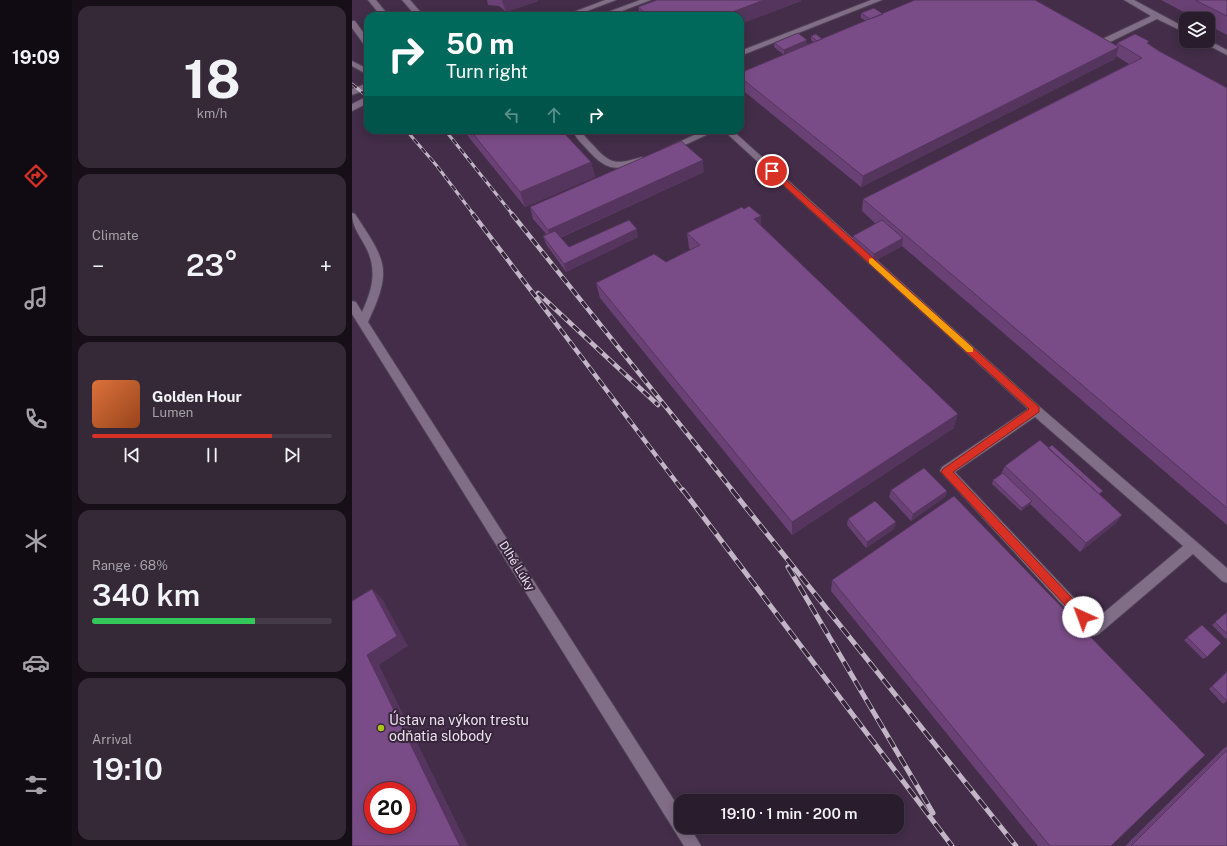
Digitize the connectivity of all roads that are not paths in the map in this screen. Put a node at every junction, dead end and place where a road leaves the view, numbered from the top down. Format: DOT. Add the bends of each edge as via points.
graph roads {
  1 [pos="372,0"];
  2 [pos="406,0"];
  3 [pos="612,0"];
  4 [pos="647,0"];
  5 [pos="878,0"];
  6 [pos="1128,0"];
  7 [pos="382,12"];
  8 [pos="416,12"];
  9 [pos="578,12"];
  10 [pos="612,12"];
  11 [pos="1158,16"];
  12 [pos="352,23"];
  13 [pos="1179,27"];
  14 [pos="364,39"];
  15 [pos="1101,42"];
  16 [pos="1215,47"];
  17 [pos="744,52"];
  18 [pos="1227,53"];
  19 [pos="352,63"];
  20 [pos="364,70"];
  21 [pos="364,88"];
  22 [pos="352,92"];
  23 [pos="364,101"];
  24 [pos="352,108"];
  25 [pos="580,134"];
  26 [pos="704,134"];
  27 [pos="731,134"];
  28 [pos="352,216"];
  29 [pos="352,305"];
  30 [pos="363,322"];
  31 [pos="1036,410"];
  32 [pos="1193,546"];
  33 [pos="1227,577"];
  34 [pos="674,816"];
  35 [pos="686,834"];
  36 [pos="694,846"];
  1 -- 7 [label="lane"];
  2 -- 8 [label="lane"];
  3 -- 9 [label="lane"];
  4 -- 10 [label="lane"];
  5 -- 17 [label="lane"];
  6 -- 11 [label="lane"];
  11 -- 13 [label="lane"];
  11 -- 15 [label="lane"];
  12 -- 14 [label="lane"];
  16 -- 18 [label="lane"];
  19 -- 20 [label="lane"];
  21 -- 22 [label="lane"];
  23 -- 24 [label="lane"];
  25 -- 26 [label="lane" via="600,161 612,166 627,165 654,156"];
  27 -- 31 [label="lane"];
  28 -- 30 [label="lane" via="376,252 381,273 376,296"];
  29 -- 30 [label="lane, Dlhé Lúky"];
  30 -- 34 [label="lane, Dlhé Lúky"];
  31 -- 32 [label="lane"];
  31 -- 32 [label="lane" via="946,472 1094,628"];
  32 -- 33 [label="lane"];
  35 -- 36 [label="lane, Dlhé Lúky"];
}
